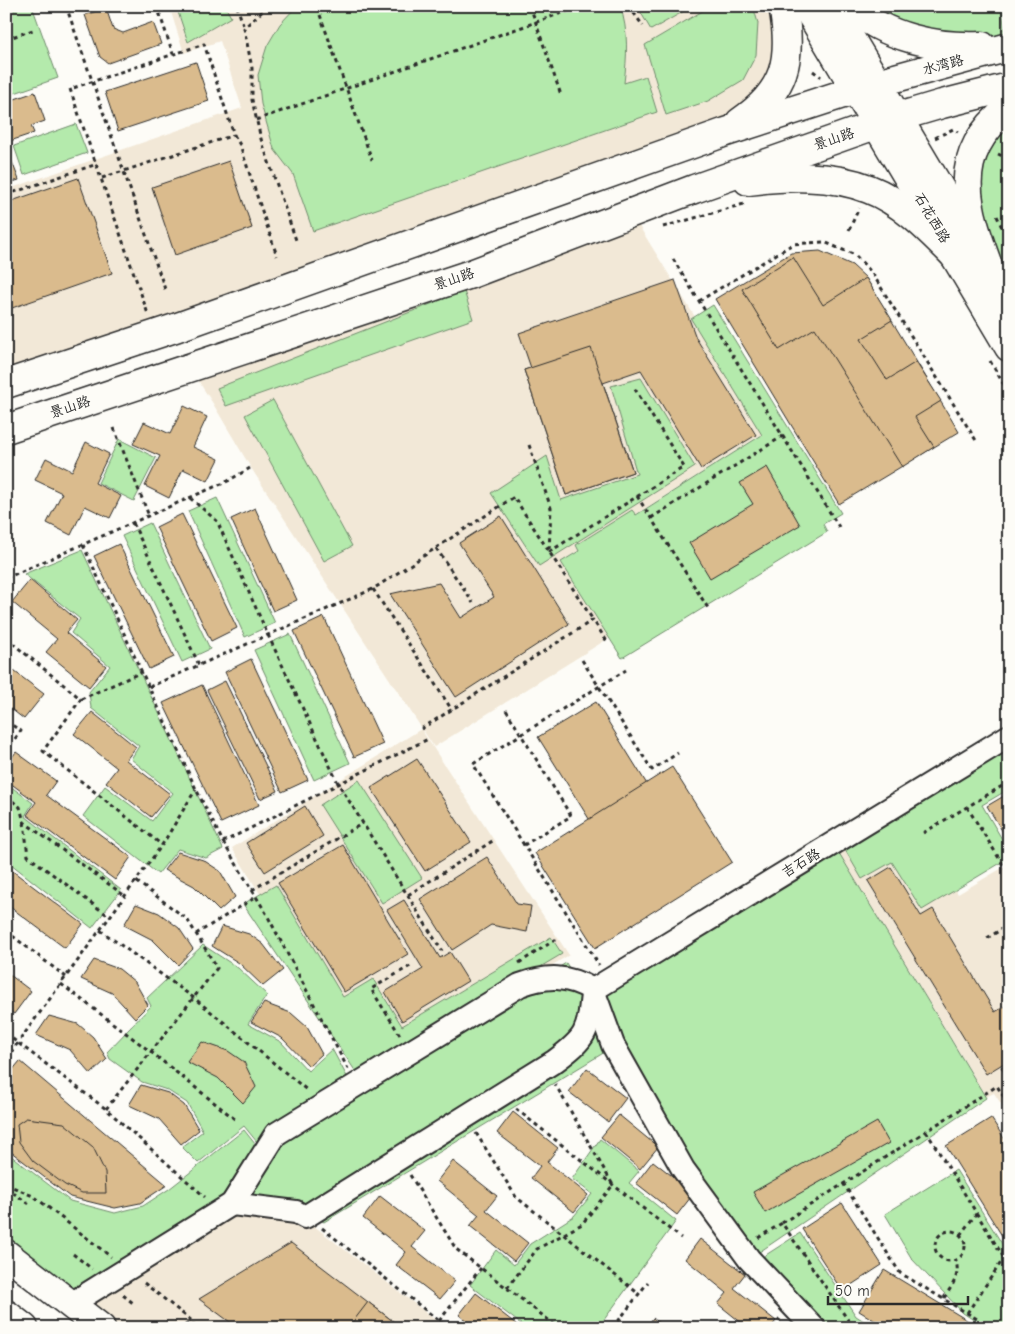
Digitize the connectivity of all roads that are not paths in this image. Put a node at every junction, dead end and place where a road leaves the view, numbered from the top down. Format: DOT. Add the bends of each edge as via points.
graph roads {
  1 [pos="783,6"];
  2 [pos="806,6"];
  3 [pos="831,6"];
  4 [pos="850,6"];
  5 [pos="1009,45"];
  6 [pos="866,87"];
  7 [pos="1009,87"];
  8 [pos="1009,108"];
  9 [pos="887,121"];
  10 [pos="726,132"];
  11 [pos="694,188"];
  12 [pos="956,256"];
  13 [pos="990,271"];
  14 [pos="1009,304"];
  15 [pos="999,354"];
  16 [pos="6,384"];
  17 [pos="6,428"];
  18 [pos="1009,736"];
  19 [pos="600,985"];
  20 [pos="226,1208"];
  21 [pos="6,1254"];
  22 [pos="71,1304"];
  23 [pos="6,1314"];
  24 [pos="24,1328"];
  25 [pos="101,1328"];
  26 [pos="814,1328"];
  1 -- 10 [label="main road" via="786,52 781,76 772,94 754,113"];
  2 -- 6 [label="main road"];
  3 -- 6 [label="main road"];
  4 -- 5 [label="main road" via="890,32 917,41 951,46"];
  5 -- 6 [label="main road, 水湾路"];
  6 -- 9 [label="main road, 石花西路"];
  6 -- 10 [label="main road"];
  7 -- 9 [label="main road"];
  8 -- 13 [label="main road" via="997,117 976,144 968,179 968,201"];
  9 -- 11 [label="main road, 景山路"];
  9 -- 12 [label="main road, 石花西路"];
  9 -- 13 [label="main road, 石花西路"];
  10 -- 16 [label="main road" via="155,335"];
  11 -- 12 [label="main road" via="775,177 838,181 868,189 901,208"];
  11 -- 17 [label="main road, 景山路" via="471,274"];
  12 -- 15 [label="main road, 石花西路"];
  13 -- 14 [label="main road, 石花西路"];
  18 -- 19 [label="street, 吉石路"];
  19 -- 20 [label="street" via="559,978 533,980 520,985 276,1134"];
  19 -- 20 [label="street" via="585,1034 575,1046 305,1217 296,1212"];
  19 -- 26 [label="street" via="613,1045 683,1169 749,1259"];
  20 -- 22 [label="street"];
  21 -- 22 [label="main road"];
  22 -- 25 [label="main road"];
  23 -- 24 [label="main road"];
}
